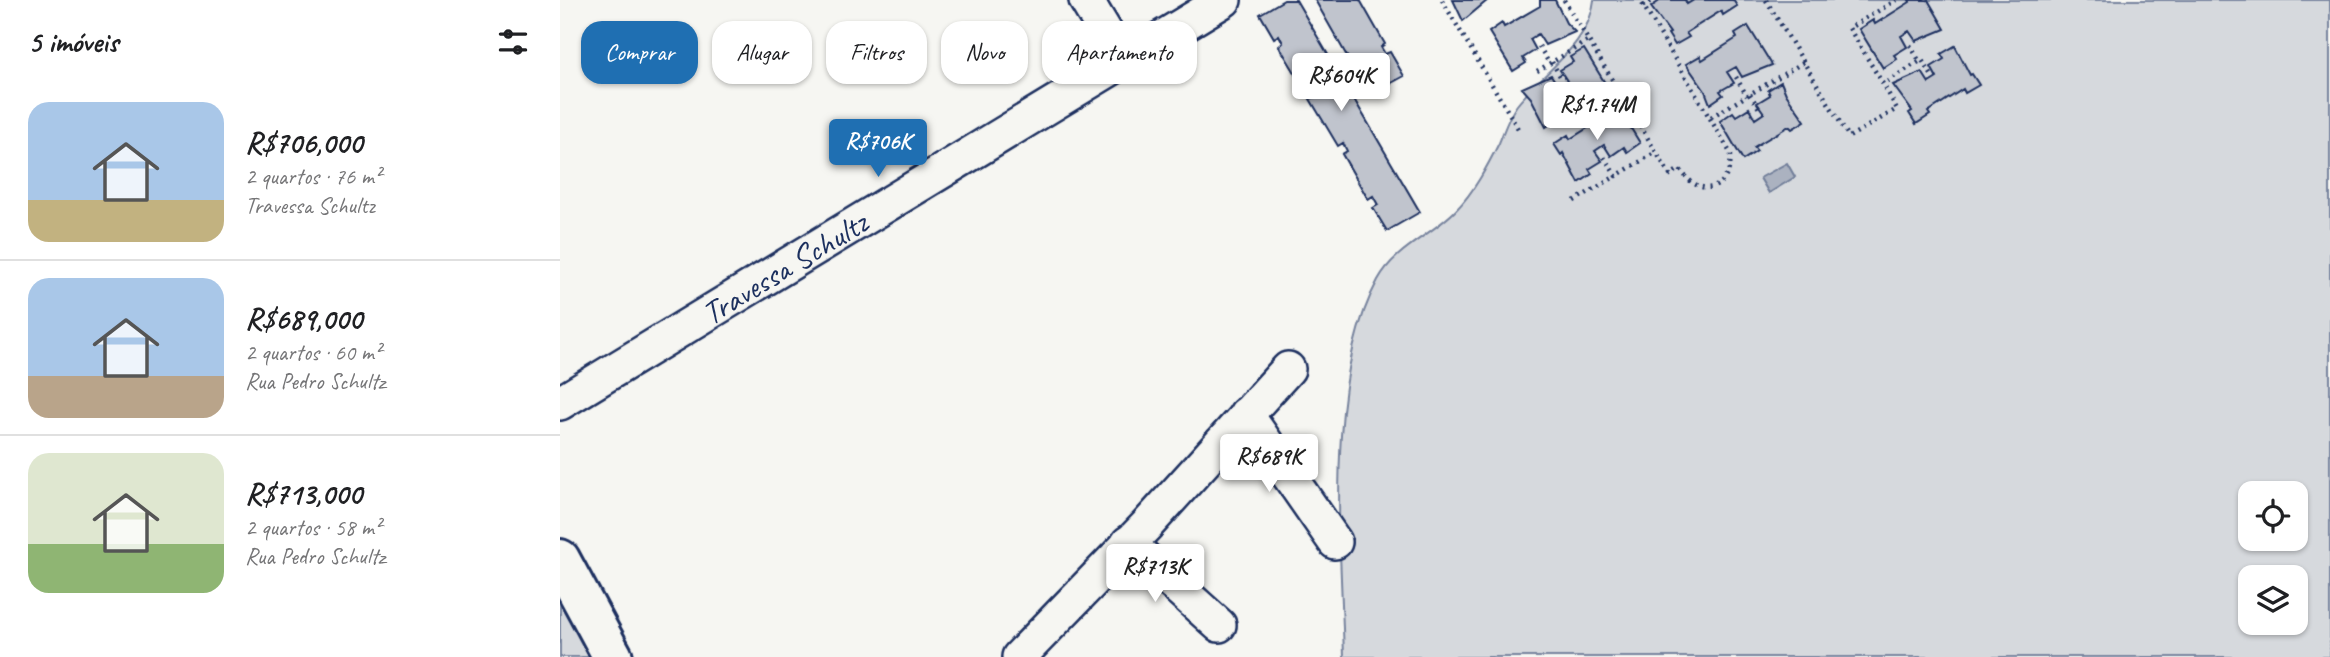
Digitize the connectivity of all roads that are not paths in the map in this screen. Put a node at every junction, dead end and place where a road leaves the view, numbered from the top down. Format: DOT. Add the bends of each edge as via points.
graph roads {
  1 [pos="1086,0"];
  2 [pos="1224,0"];
  3 [pos="1099,21"];
  4 [pos="1191,21"];
  5 [pos="1089,84"];
  6 [pos="1288,369"];
  7 [pos="560,403"];
  8 [pos="1246,415"];
  9 [pos="1335,542"];
  10 [pos="1128,543"];
  11 [pos="560,559"];
  12 [pos="1219,625"];
  13 [pos="613,657"];
  14 [pos="1019,657"];
  1 -- 3 [label="street"];
  2 -- 4 [label="street, Travessa Schultz"];
  5 -- 7 [label="street, Travessa Schultz"];
  6 -- 8 [label="street"];
  8 -- 9 [label="street"];
  8 -- 10 [label="street"];
  10 -- 12 [label="street"];
  10 -- 14 [label="street"];
  11 -- 13 [label="main road"];
}
